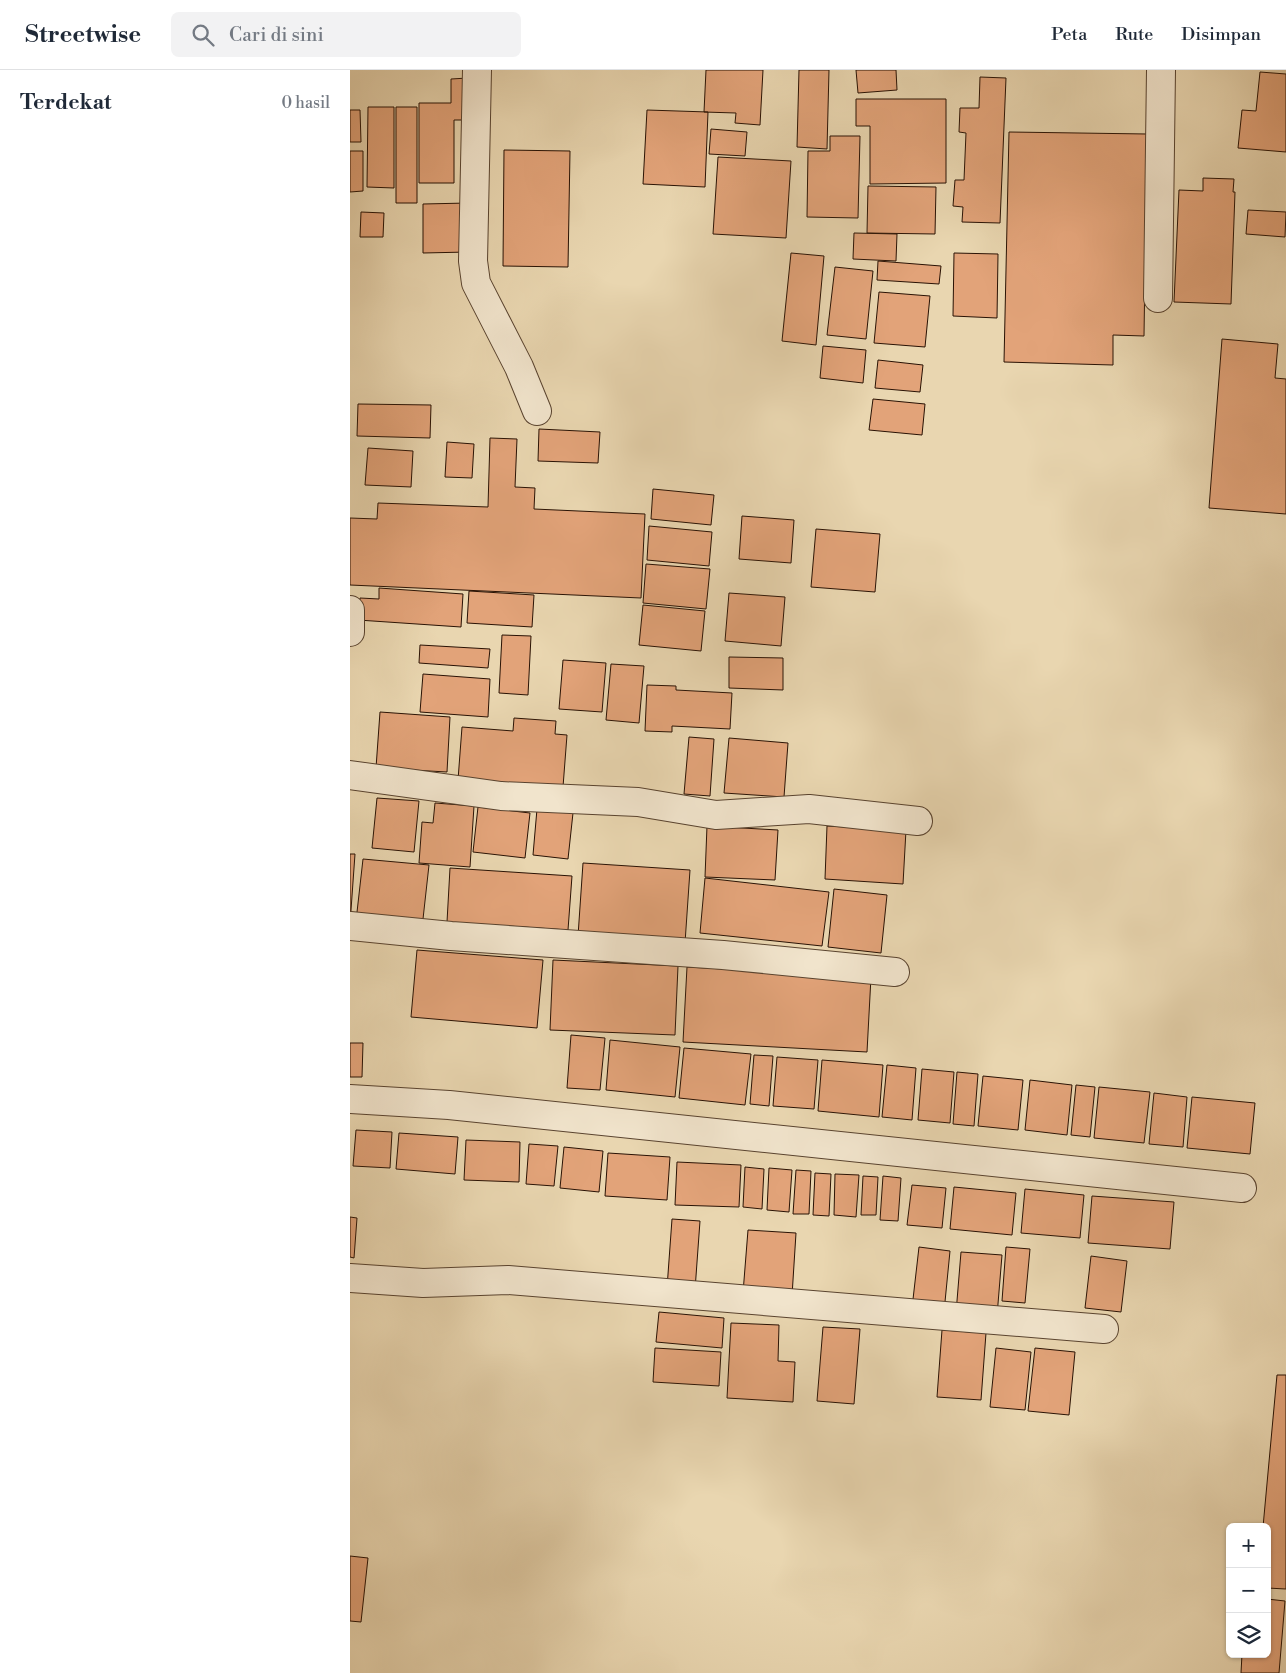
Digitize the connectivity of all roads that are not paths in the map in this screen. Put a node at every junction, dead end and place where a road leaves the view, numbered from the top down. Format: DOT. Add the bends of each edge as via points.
graph roads {
  1 [pos="477,70"];
  2 [pos="1161,70"];
  3 [pos="1158,298"];
  4 [pos="537,411"];
  5 [pos="350,610"];
  6 [pos="350,632"];
  7 [pos="350,775"];
  8 [pos="918,821"];
  9 [pos="350,926"];
  10 [pos="896,972"];
  11 [pos="350,1099"];
  12 [pos="1242,1188"];
  13 [pos="350,1278"];
  14 [pos="1104,1329"];
  1 -- 4 [label="street" via="473,261 476,283 519,367"];
  2 -- 3 [label="street"];
  5 -- 6 [label="street"];
  7 -- 8 [label="street" via="501,796 638,802 716,815 810,809"];
  9 -- 10 [label="street"];
  11 -- 12 [label="street" via="449,1105"];
  13 -- 14 [label="street" via="423,1283 508,1280"];
}
